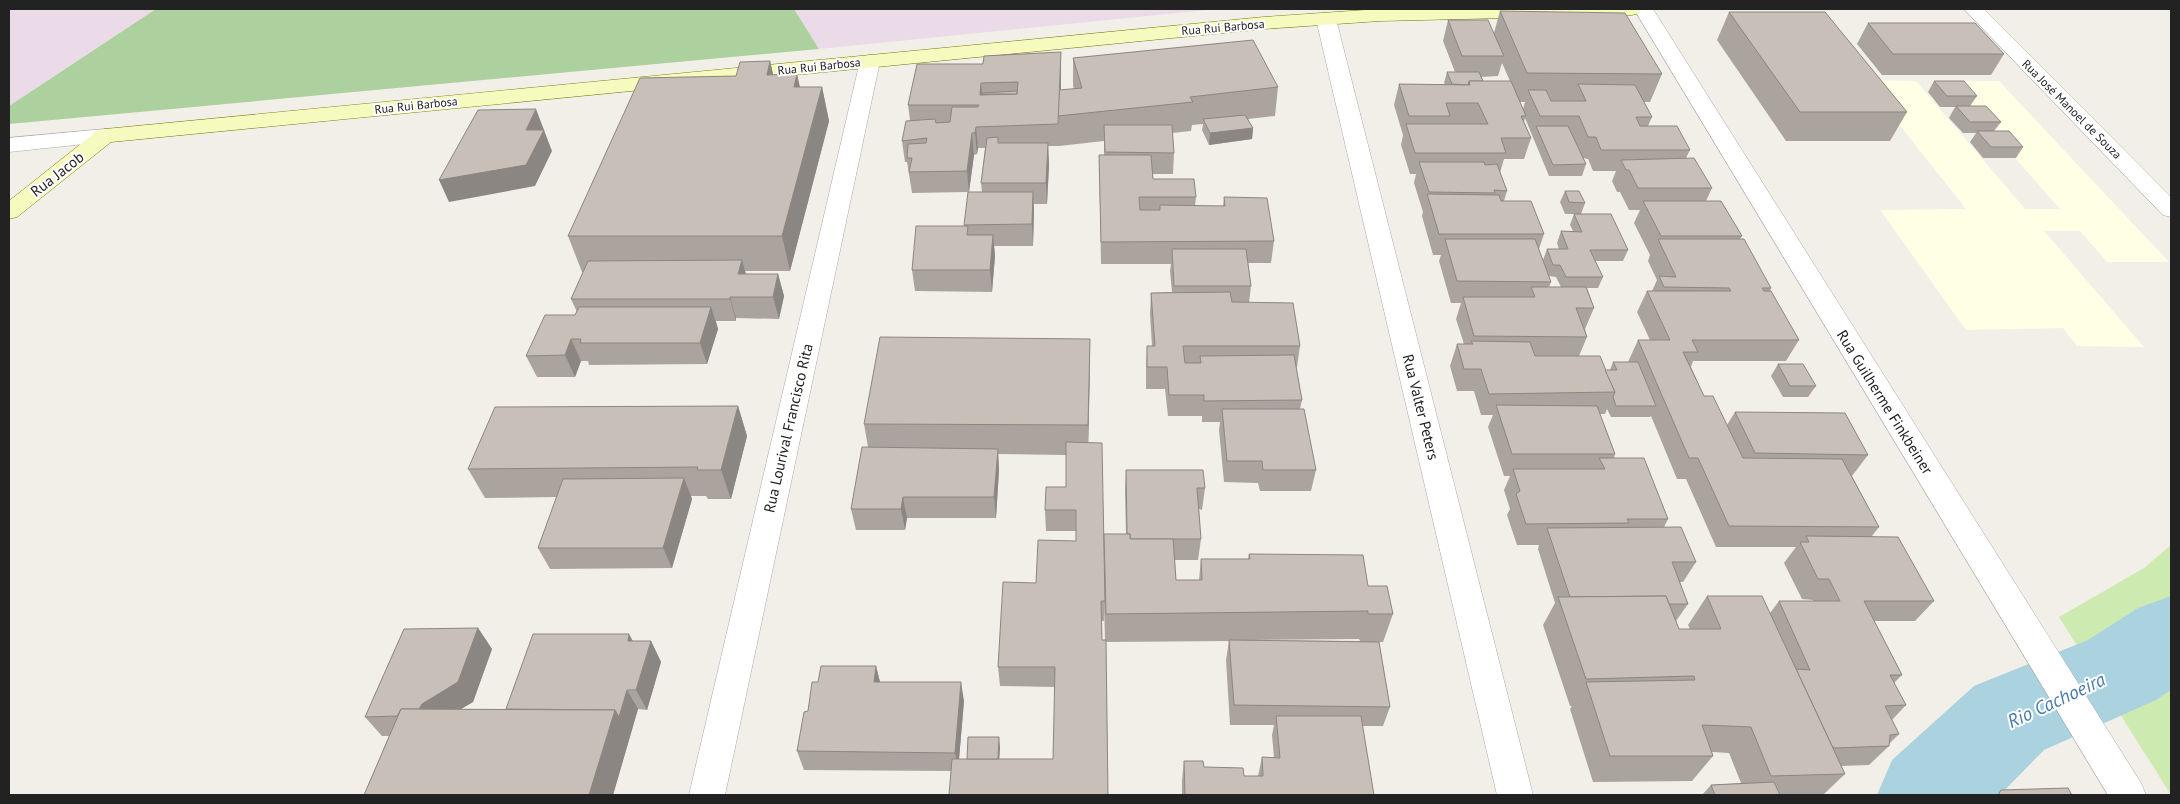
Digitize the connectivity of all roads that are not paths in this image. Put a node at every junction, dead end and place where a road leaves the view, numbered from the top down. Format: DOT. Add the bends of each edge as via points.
graph roads {
  1 [pos="1632,9"];
  2 [pos="1643,9"];
  3 [pos="1973,9"];
  4 [pos="1326,18"];
  5 [pos="870,61"];
  6 [pos="105,136"];
  7 [pos="9,145"];
  8 [pos="2171,210"];
  9 [pos="9,212"];
  10 [pos="707,795"];
  11 [pos="1515,795"];
  12 [pos="2128,795"];
  1 -- 4 [label="street, Rua Rui Barbosa"];
  2 -- 12 [label="street, Rua Guilherme Finkbeiner"];
  3 -- 8 [label="street, Rua José Manoel de Souza"];
  4 -- 5 [label="street, Rua Rui Barbosa"];
  4 -- 11 [label="street, Rua Valter Peters"];
  5 -- 6 [label="street, Rua Rui Barbosa"];
  5 -- 10 [label="street, Rua Lourival Francisco Rita"];
  6 -- 7 [label="street, Rua Rui Barbosa"];
  6 -- 9 [label="street, Rua Jacob"];
}
